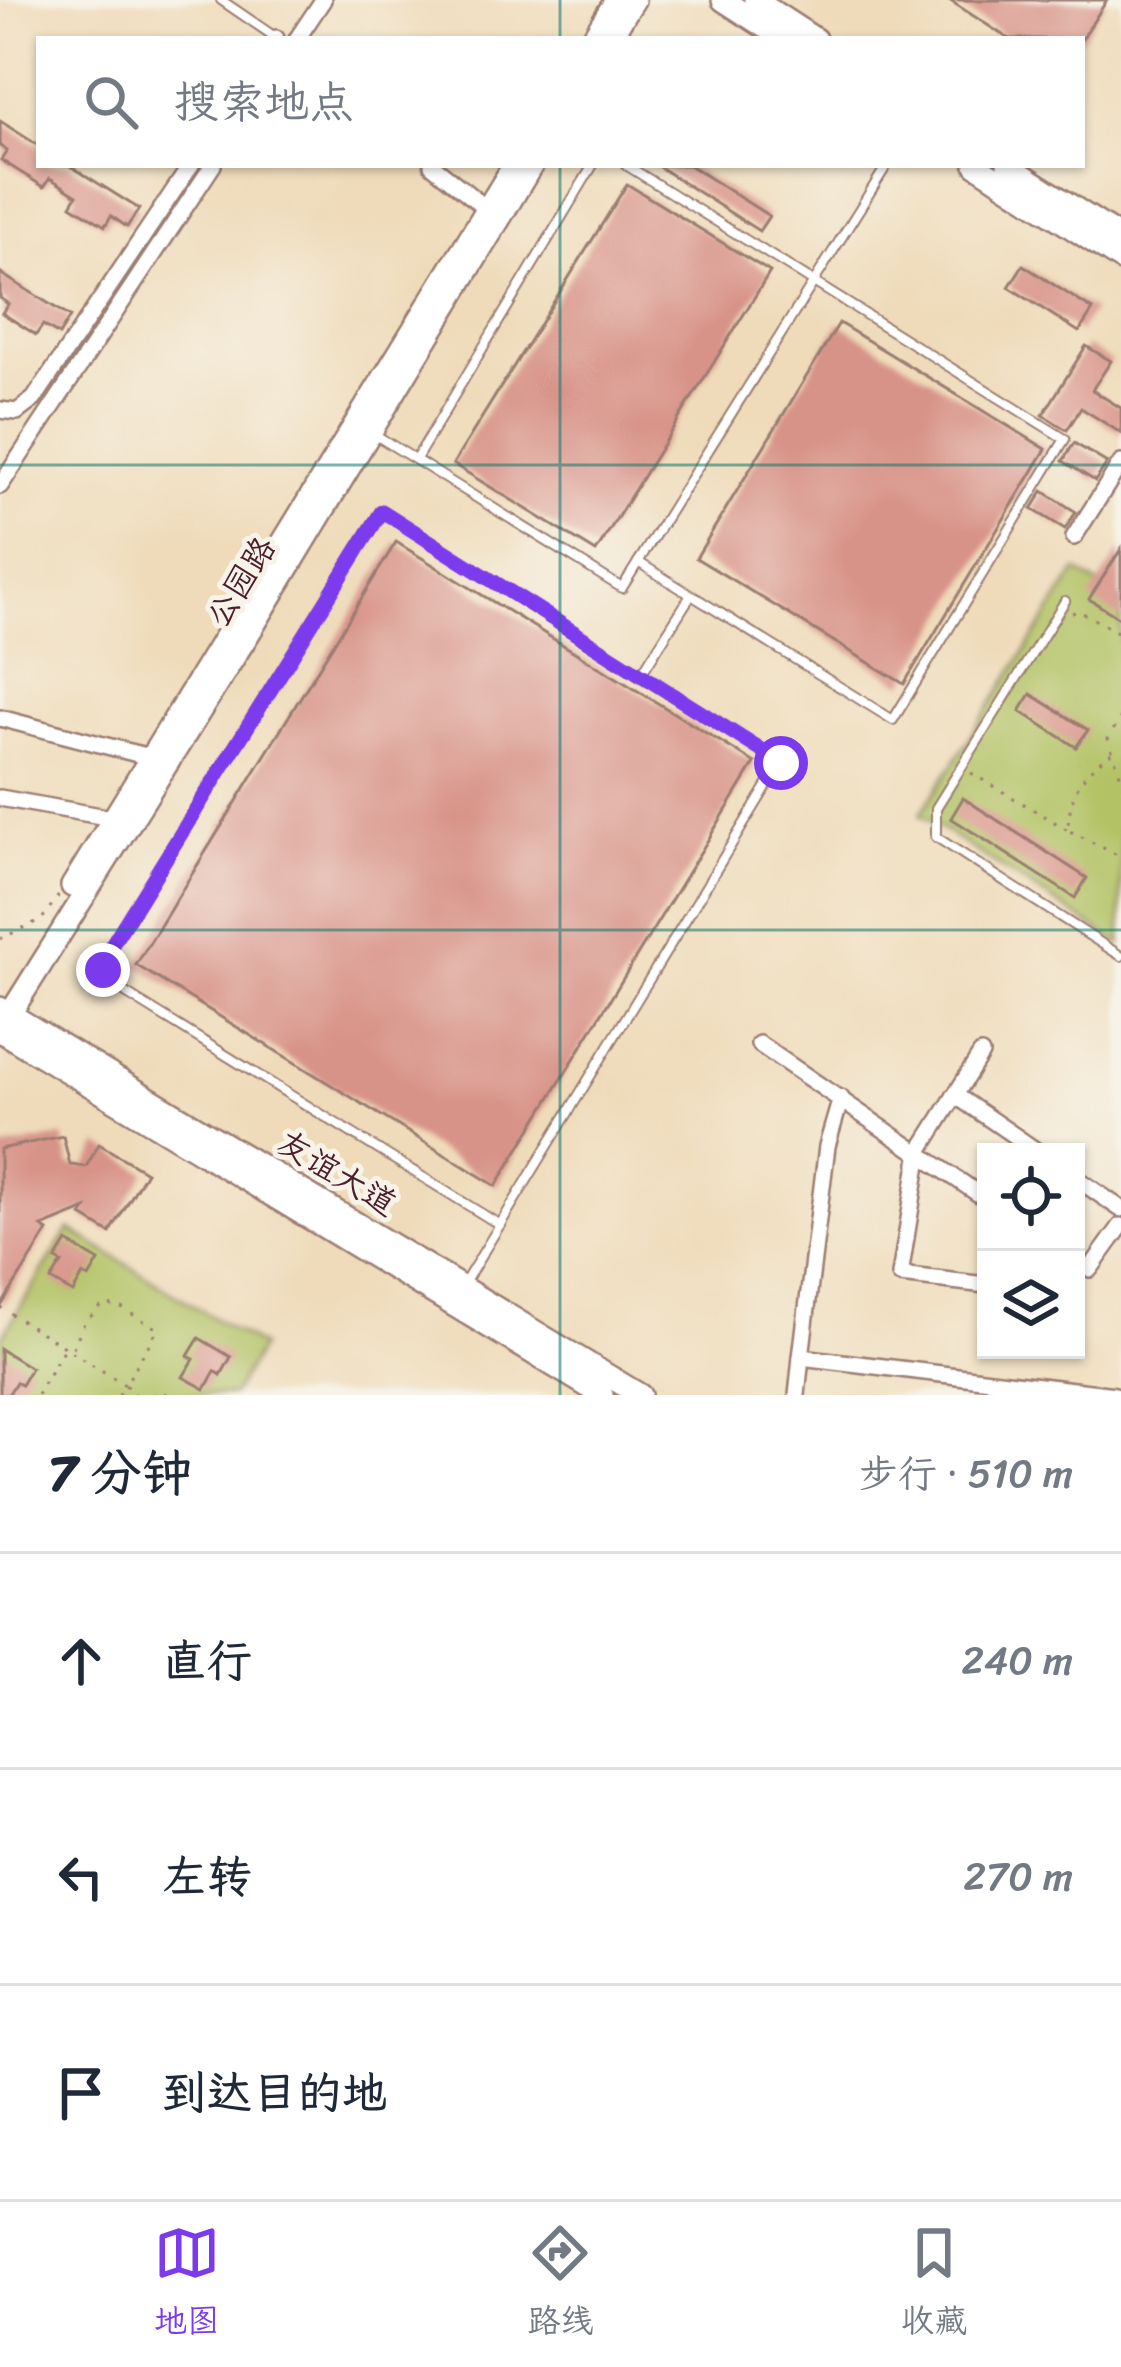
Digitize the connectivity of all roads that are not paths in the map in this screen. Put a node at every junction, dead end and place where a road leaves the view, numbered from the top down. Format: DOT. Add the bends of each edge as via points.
graph roads {
  1 [pos="221,0"];
  2 [pos="616,0"];
  3 [pos="634,0"];
  4 [pos="723,0"];
  5 [pos="755,0"];
  6 [pos="321,1"];
  7 [pos="272,36"];
  8 [pos="299,36"];
  9 [pos="594,36"];
  10 [pos="612,36"];
  11 [pos="778,36"];
  12 [pos="810,36"];
  13 [pos="189,168"];
  14 [pos="211,168"];
  15 [pos="436,168"];
  16 [pos="512,168"];
  17 [pos="530,168"];
  18 [pos="591,168"];
  19 [pos="631,168"];
  20 [pos="885,168"];
  21 [pos="981,168"];
  22 [pos="1013,168"];
  23 [pos="487,209"];
  24 [pos="1121,238"];
  25 [pos="1121,260"];
  26 [pos="814,281"];
  27 [pos="0,410"];
  28 [pos="372,432"];
  29 [pos="416,459"];
  30 [pos="1121,463"];
  31 [pos="0,486"];
  32 [pos="1074,537"];
  33 [pos="638,562"];
  34 [pos="691,595"];
  35 [pos="1065,602"];
  36 [pos="640,676"];
  37 [pos="0,718"];
  38 [pos="149,757"];
  39 [pos="0,798"];
  40 [pos="112,818"];
  41 [pos="1121,956"];
  42 [pos="2,1018"];
  43 [pos="759,1044"];
  44 [pos="981,1054"];
  45 [pos="955,1095"];
  46 [pos="841,1098"];
  47 [pos="1025,1143"];
  48 [pos="920,1151"];
  49 [pos="1085,1184"];
  50 [pos="977,1192"];
  51 [pos="1121,1209"];
  52 [pos="500,1225"];
  53 [pos="1121,1226"];
  54 [pos="1085,1266"];
  55 [pos="977,1284"];
  56 [pos="462,1287"];
  57 [pos="801,1358"];
  58 [pos="602,1395"];
  59 [pos="640,1395"];
  60 [pos="797,1395"];
  61 [pos="1115,1395"];
  1 -- 7 [label="lane"];
  2 -- 9 [label="street"];
  3 -- 10 [label="street"];
  4 -- 11 [label="street"];
  5 -- 12 [label="street"];
  6 -- 8 [label="street"];
  13 -- 27 [label="street" via="34,399 17,412"];
  14 -- 31 [label="street"];
  15 -- 23 [label="street"];
  16 -- 23 [label="street"];
  17 -- 28 [label="street, 公园路"];
  18 -- 29 [label="lane"];
  19 -- 26 [label="lane"];
  20 -- 26 [label="lane"];
  21 -- 25 [label="street"];
  22 -- 24 [label="street"];
  23 -- 38 [label="street"];
  26 -- 33 [label="lane"];
  26 -- 34 [label="lane" via="1065,439 892,720"];
  28 -- 29 [label="lane"];
  28 -- 42 [label="street, 公园路"];
  29 -- 33 [label="lane" via="622,588"];
  30 -- 32 [label="street"];
  33 -- 34 [label="lane"];
  34 -- 36 [label="lane"];
  35 -- 41 [label="lane" via="936,808 936,838"];
  36 -- 52 [label="lane" via="781,763"];
  36 -- 52 [label="lane" via="382,511 103,970 119,989"];
  37 -- 38 [label="street"];
  38 -- 40 [label="street"];
  39 -- 40 [label="street"];
  40 -- 42 [label="street"];
  42 -- 56 [label="street, 友谊大道"];
  42 -- 58 [label="street, 友谊大道"];
  43 -- 46 [label="street"];
  44 -- 45 [label="street"];
  45 -- 47 [label="street"];
  45 -- 48 [label="street"];
  46 -- 48 [label="street"];
  46 -- 57 [label="street" via="827,1146"];
  48 -- 50 [label="street"];
  48 -- 55 [label="street" via="900,1275"];
  49 -- 51 [label="street"];
  52 -- 56 [label="lane"];
  53 -- 54 [label="street"];
  56 -- 59 [label="street, 友谊大道"];
  57 -- 60 [label="street"];
  57 -- 61 [label="street"];
}
